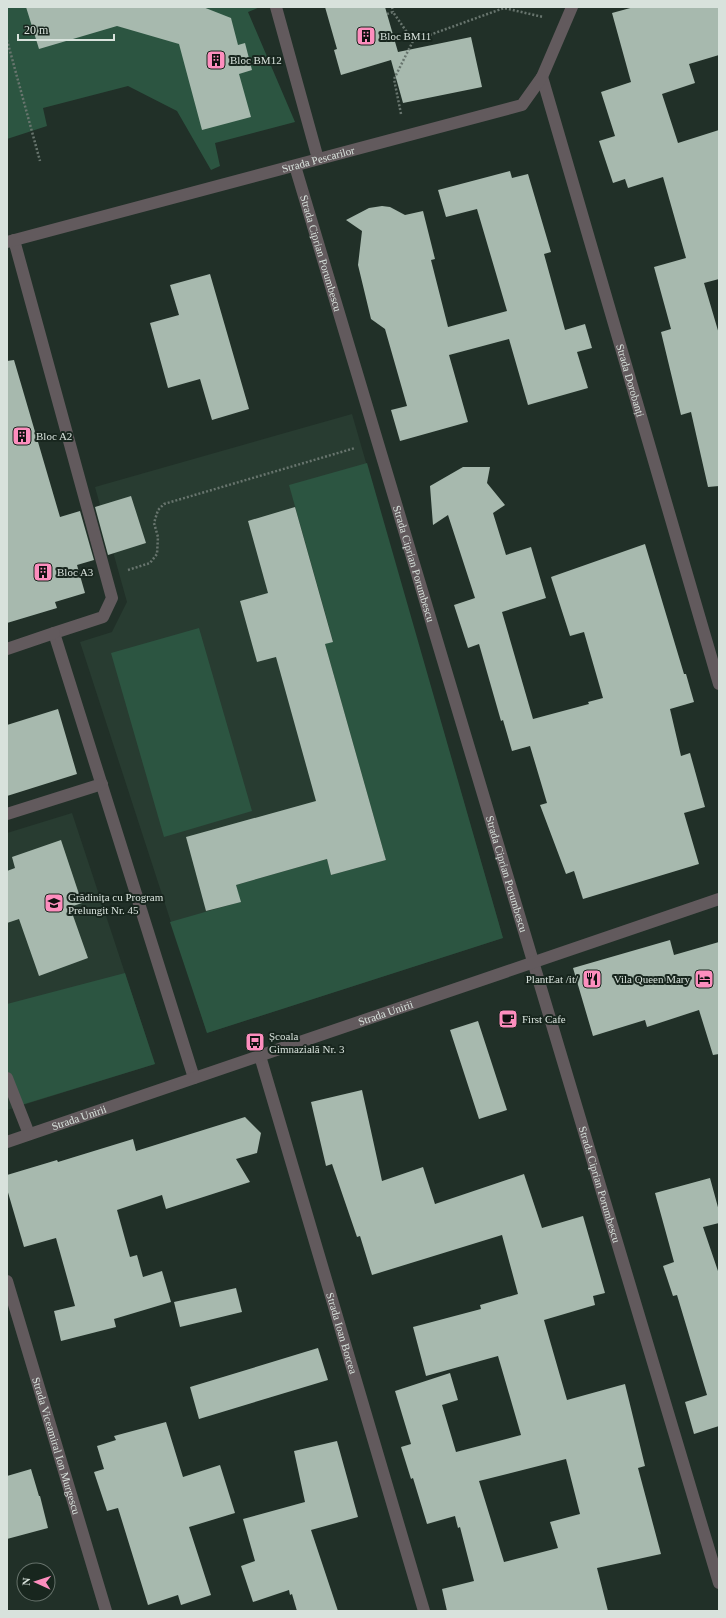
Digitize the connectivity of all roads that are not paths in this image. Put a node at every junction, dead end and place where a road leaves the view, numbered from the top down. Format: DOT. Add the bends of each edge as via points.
graph roads {
  1 [pos="276,7"];
  2 [pos="572,7"];
  3 [pos="542,77"];
  4 [pos="318,159"];
  5 [pos="295,166"];
  6 [pos="10,241"];
  7 [pos="54,633"];
  8 [pos="7,649"];
  9 [pos="719,684"];
  10 [pos="102,784"];
  11 [pos="7,814"];
  12 [pos="719,899"];
  13 [pos="534,963"];
  14 [pos="260,1056"];
  15 [pos="7,1078"];
  16 [pos="194,1078"];
  17 [pos="29,1134"];
  18 [pos="7,1142"];
  19 [pos="7,1281"];
  20 [pos="719,1583"];
  21 [pos="106,1611"];
  22 [pos="424,1611"];
  1 -- 4 [label="street"];
  2 -- 3 [label="street, Strada Pescarilor"];
  3 -- 4 [label="street, Strada Pescarilor" via="522,105"];
  3 -- 9 [label="street, Strada Dorobanți"];
  4 -- 5 [label="street, Strada Pescarilor"];
  5 -- 6 [label="street, Strada Pescarilor"];
  5 -- 13 [label="street, Strada Ciprian Porumbescu"];
  6 -- 7 [label="street" via="112,598 103,617"];
  7 -- 8 [label="street"];
  7 -- 10 [label="street"];
  10 -- 11 [label="street"];
  10 -- 16 [label="street"];
  12 -- 13 [label="street, Strada Unirii"];
  13 -- 14 [label="street, Strada Unirii"];
  13 -- 20 [label="street, Strada Ciprian Porumbescu"];
  14 -- 16 [label="street, Strada Unirii"];
  14 -- 22 [label="street, Strada Ioan Borcea"];
  15 -- 17 [label="street"];
  16 -- 17 [label="street, Strada Unirii"];
  17 -- 18 [label="street, Strada Unirii"];
  19 -- 21 [label="street, Strada Viceamiral Ion Murgescu"];
}
